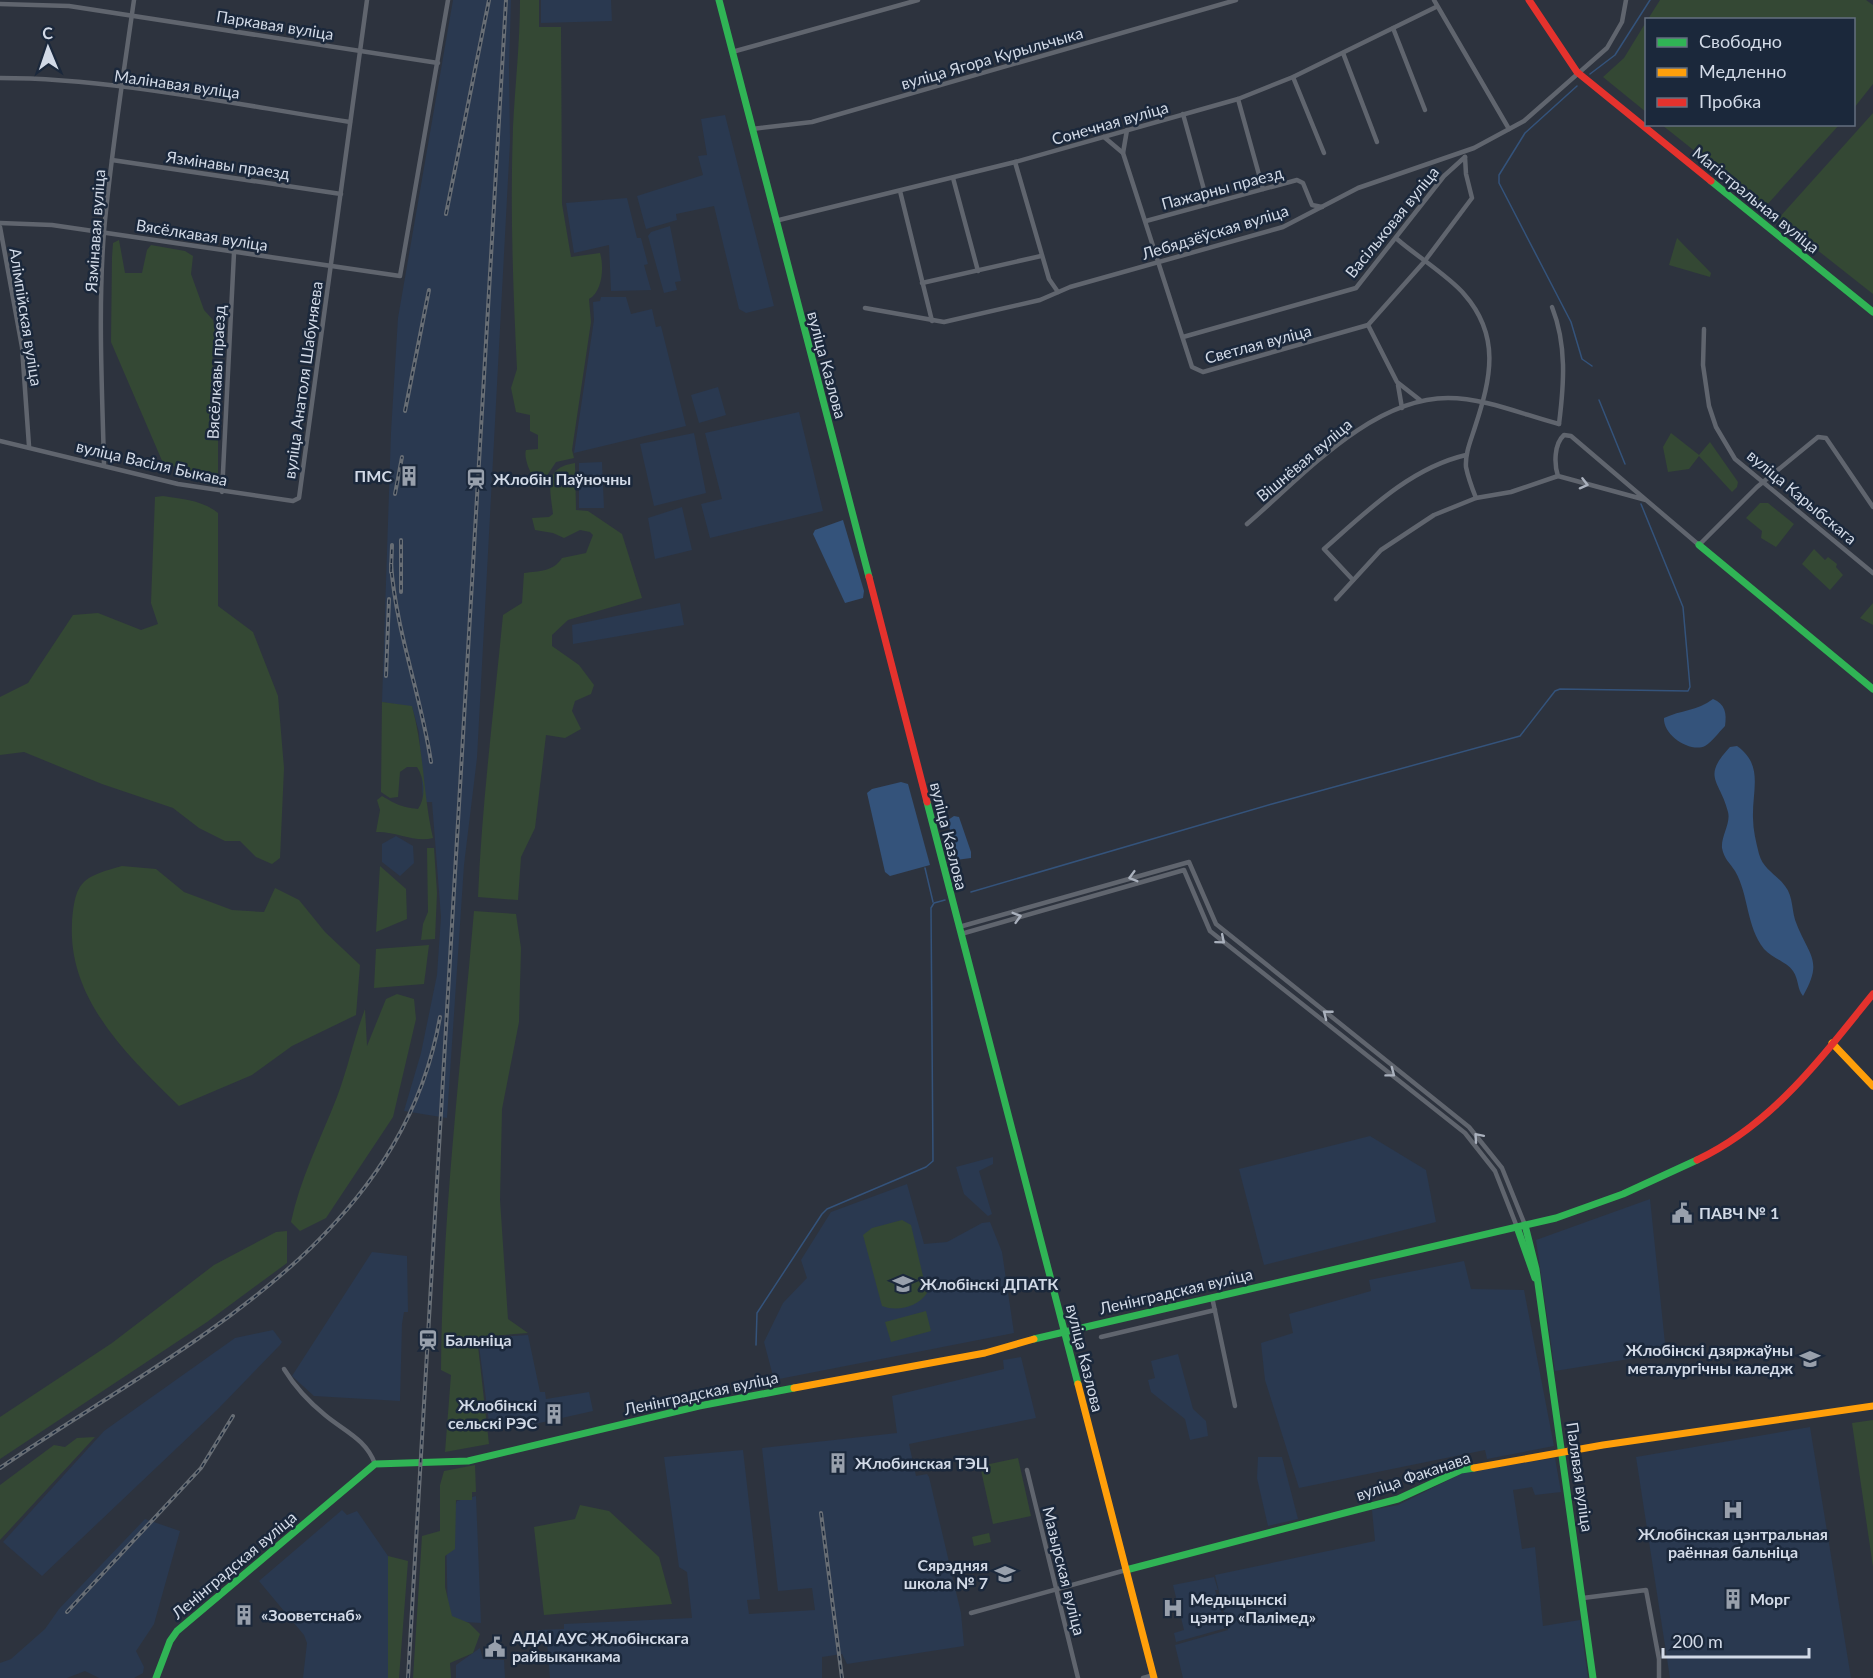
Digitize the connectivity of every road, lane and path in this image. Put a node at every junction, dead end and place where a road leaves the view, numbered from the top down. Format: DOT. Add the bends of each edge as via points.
graph roads {
  1 [pos="134,0"];
  2 [pos="367,0"];
  3 [pos="448,0"];
  4 [pos="718,0"];
  5 [pos="918,0"];
  6 [pos="1236,0"];
  7 [pos="1434,0"];
  8 [pos="1529,0"];
  9 [pos="1626,0"];
  10 [pos="0,4"];
  11 [pos="1436,7"];
  12 [pos="132,15"];
  13 [pos="1393,28"];
  14 [pos="362,50"];
  15 [pos="732,52"];
  16 [pos="1343,53"];
  17 [pos="438,63"];
  18 [pos="1577,72"];
  19 [pos="1293,77"];
  20 [pos="0,78"];
  21 [pos="120,87"];
  22 [pos="1238,99"];
  23 [pos="1425,110"];
  24 [pos="1183,114"];
  25 [pos="350,122"];
  26 [pos="752,129"];
  27 [pos="1509,129"];
  28 [pos="1127,130"];
  29 [pos="1104,137"];
  30 [pos="1377,142"];
  31 [pos="1473,148"];
  32 [pos="1123,153"];
  33 [pos="1324,153"];
  34 [pos="1449,157"];
  35 [pos="1465,157"];
  36 [pos="112,160"];
  37 [pos="1015,162"];
  38 [pos="1454,165"];
  39 [pos="953,178"];
  40 [pos="1263,189"];
  41 [pos="900,191"];
  42 [pos="340,194"];
  43 [pos="1208,204"];
  44 [pos="1323,207"];
  45 [pos="776,221"];
  46 [pos="1146,221"];
  47 [pos="0,225"];
  48 [pos="104,232"];
  49 [pos="1397,239"];
  50 [pos="234,253"];
  51 [pos="1041,256"];
  52 [pos="1160,262"];
  53 [pos="1424,262"];
  54 [pos="331,266"];
  55 [pos="978,271"];
  56 [pos="922,283"];
  57 [pos="1058,292"];
  58 [pos="1552,307"];
  59 [pos="865,308"];
  60 [pos="1873,312"];
  61 [pos="932,321"];
  62 [pos="1368,326"];
  63 [pos="1704,329"];
  64 [pos="1183,337"];
  65 [pos="1397,382"];
  66 [pos="1420,400"];
  67 [pos="1483,403"];
  68 [pos="1402,408"];
  69 [pos="1559,424"];
  70 [pos="1568,435"];
  71 [pos="0,441"];
  72 [pos="29,446"];
  73 [pos="1467,455"];
  74 [pos="104,464"];
  75 [pos="1558,476"];
  76 [pos="1762,483"];
  77 [pos="222,492"];
  78 [pos="299,498"];
  79 [pos="1476,498"];
  80 [pos="1646,500"];
  81 [pos="1873,507"];
  82 [pos="1247,524"];
  83 [pos="1699,545"];
  84 [pos="1873,573"];
  85 [pos="1353,580"];
  86 [pos="1336,599"];
  87 [pos="1873,689"];
  88 [pos="960,930"];
  89 [pos="1873,994"];
  90 [pos="1832,1044"];
  91 [pos="1873,1086"];
  92 [pos="1521,1226"];
  93 [pos="1212,1297"];
  94 [pos="1215,1310"];
  95 [pos="1064,1330"];
  96 [pos="1101,1337"];
  97 [pos="284,1369"];
  98 [pos="1235,1406"];
  99 [pos="1873,1406"];
  100 [pos="1563,1452"];
  101 [pos="375,1464"];
  102 [pos="1027,1470"];
  103 [pos="1126,1570"];
  104 [pos="1056,1590"];
  105 [pos="1582,1598"];
  106 [pos="971,1613"];
  107 [pos="1154,1677"];
  108 [pos="156,1678"];
  109 [pos="1078,1678"];
  110 [pos="1143,1678"];
  111 [pos="1593,1678"];
  112 [pos="1659,1678"];
  1 -- 12 [label="street, Язмінавая вуліца"];
  2 -- 14 [label="street, вуліца Анатоля Шабуняева"];
  3 -- 17 [label="street"];
  4 -- 15 [label="main road, вуліца Казлова"];
  5 -- 15 [label="street"];
  6 -- 26 [label="street, вуліца Ягора Курыльчыка" via="812,122"];
  7 -- 11 [label="street"];
  8 -- 18 [label="main road, Магістральная вуліца"];
  9 -- 18 [label="street, Лебядзёўская вуліца" via="1622,22 1607,48"];
  10 -- 12 [label="street, Паркавая вуліца" via="69,6"];
  11 -- 13 [label="street, Сонечная вуліца"];
  11 -- 27 [label="street"];
  12 -- 14 [label="street, Паркавая вуліца"];
  12 -- 21 [label="street, Язмінавая вуліца"];
  13 -- 16 [label="street, Сонечная вуліца"];
  13 -- 23 [label="street"];
  14 -- 17 [label="street, Паркавая вуліца"];
  14 -- 25 [label="street, вуліца Анатоля Шабуняева"];
  15 -- 26 [label="main road, вуліца Казлова"];
  16 -- 19 [label="street, Сонечная вуліца"];
  16 -- 30 [label="street"];
  17 -- 54 [label="street, Вясёлкавая вуліца" via="400,276"];
  18 -- 27 [label="street, Лебядзёўская вуліца" via="1524,121"];
  18 -- 60 [label="main road, Магістральная вуліца"];
  19 -- 22 [label="street, Сонечная вуліца"];
  19 -- 33 [label="street"];
  20 -- 21 [label="street, Малінавая вуліца" via="44,78"];
  21 -- 25 [label="street, Малінавая вуліца"];
  21 -- 36 [label="street, Язмінавая вуліца"];
  22 -- 24 [label="street, Сонечная вуліца"];
  22 -- 40 [label="street"];
  24 -- 28 [label="street, Сонечная вуліца"];
  24 -- 43 [label="street"];
  25 -- 42 [label="street, вуліца Анатоля Шабуняева"];
  26 -- 45 [label="main road, вуліца Казлова"];
  27 -- 31 [label="street, Лебядзёўская вуліца"];
  28 -- 29 [label="street, Сонечная вуліца"];
  28 -- 32 [label="street"];
  29 -- 32 [label="street"];
  29 -- 37 [label="street, Сонечная вуліца"];
  31 -- 34 [label="street, Лебядзёўская вуліца"];
  31 -- 35 [label="street, Васільковая вуліца"];
  32 -- 46 [label="street, Светлая вуліца"];
  34 -- 38 [label="street"];
  34 -- 44 [label="street, Лебядзёўская вуліца" via="1358,188"];
  35 -- 38 [label="street, Васільковая вуліца"];
  35 -- 53 [label="street" via="1472,198"];
  36 -- 42 [label="street, Язмінавы праезд"];
  36 -- 48 [label="street, Язмінавая вуліца"];
  37 -- 39 [label="street, Сонечная вуліца"];
  37 -- 51 [label="street"];
  38 -- 49 [label="street, Васільковая вуліца"];
  39 -- 41 [label="street, Сонечная вуліца"];
  39 -- 55 [label="street"];
  40 -- 43 [label="street, Пажарны праезд"];
  40 -- 44 [label="street, Пажарны праезд" via="1301,180 1312,205"];
  41 -- 45 [label="street, Сонечная вуліца"];
  41 -- 56 [label="street"];
  42 -- 54 [label="street, вуліца Анатоля Шабуняева"];
  43 -- 46 [label="street, Пажарны праезд"];
  44 -- 52 [label="street, Лебядзёўская вуліца" via="1283,227"];
  45 -- 88 [label="main road, вуліца Казлова"];
  46 -- 52 [label="street, Светлая вуліца"];
  47 -- 48 [label="street, Вясёлкавая вуліца" via="30,222"];
  47 -- 72 [label="street, Алімпійская вуліца" via="21,346"];
  48 -- 50 [label="street, Вясёлкавая вуліца"];
  48 -- 74 [label="street, Язмінавая вуліца"];
  49 -- 53 [label="street"];
  49 -- 64 [label="street, Васільковая вуліца" via="1356,288"];
  50 -- 54 [label="street, Вясёлкавая вуліца"];
  50 -- 77 [label="street, Вясёлкавы праезд"];
  51 -- 55 [label="street"];
  51 -- 57 [label="street" via="1048,279"];
  52 -- 57 [label="street, Лебядзёўская вуліца"];
  52 -- 64 [label="street, Светлая вуліца"];
  53 -- 62 [label="street"];
  53 -- 67 [label="street" via="1463,292 1483,321 1490,343"];
  54 -- 78 [label="street, вуліца Анатоля Шабуняева"];
  55 -- 56 [label="street"];
  56 -- 61 [label="street"];
  57 -- 61 [label="street, Лебядзёўская вуліца" via="1040,300 944,322"];
  58 -- 69 [label="street" via="1562,340 1564,376"];
  59 -- 61 [label="street, Лебядзёўская вуліца"];
  62 -- 64 [label="street, Светлая вуліца" via="1203,372 1191,368"];
  62 -- 65 [label="street"];
  63 -- 76 [label="street, вуліца Карыбскага" via="1703,372 1713,420 1735,459"];
  65 -- 66 [label="street"];
  65 -- 68 [label="street"];
  66 -- 67 [label="street, Вішнёвая вуліца" via="1451,398"];
  66 -- 68 [label="street, Вішнёвая вуліца"];
  67 -- 69 [label="street, Вішнёвая вуліца"];
  67 -- 73 [label="street"];
  68 -- 82 [label="street, Вішнёвая вуліца" via="1364,426"];
  69 -- 70 [label="street"];
  70 -- 75 [label="street" via="1558,445"];
  70 -- 80 [label="street"];
  71 -- 72 [label="street, вуліца Васіля Быкава"];
  72 -- 74 [label="street, вуліца Васіля Быкава"];
  73 -- 79 [label="street" via="1466,467"];
  73 -- 85 [label="street" via="1451,459 1382,498 1324,549"];
  74 -- 77 [label="street, вуліца Васіля Быкава"];
  75 -- 79 [label="street" via="1511,492"];
  75 -- 80 [label="street, one-way"];
  76 -- 81 [label="street" via="1823,436"];
  76 -- 83 [label="street"];
  76 -- 84 [label="street, вуліца Карыбскага"];
  77 -- 78 [label="street, вуліца Васіля Быкава" via="293,501"];
  79 -- 85 [label="street" via="1455,504 1411,529 1381,550"];
  80 -- 83 [label="street"];
  83 -- 87 [label="main road"];
  85 -- 86 [label="street"];
  88 -- 92 [label="street, one-way" via="1184,870 1210,931 1465,1133 1495,1171"];
  92 -- 88 [label="street, one-way" via="1502,1168 1469,1126 1215,924 1189,862"];
  88 -- 95 [label="main road, вуліца Казлова"];
  89 -- 90 [label="main road, Ленінградская вуліца"];
  90 -- 91 [label="main road"];
  90 -- 92 [label="main road, Ленінградская вуліца" via="1773,1110 1718,1150 1623,1194"];
  92 -- 93 [label="main road, Ленінградская вуліца"];
  92 -- 100 [label="main road, Палявая вуліца" via="1536,1281"];
  93 -- 94 [label="street"];
  93 -- 95 [label="main road, Ленінградская вуліца"];
  94 -- 96 [label="street"];
  94 -- 98 [label="street"];
  95 -- 101 [label="main road, Ленінградская вуліца" via="985,1353 699,1406 468,1461"];
  95 -- 103 [label="main road, вуліца Казлова"];
  97 -- 101 [label="street" via="304,1396 366,1446"];
  99 -- 100 [label="main road, вуліца Факанава"];
  100 -- 103 [label="main road, вуліца Факанава" via="1461,1470 1398,1499"];
  100 -- 105 [label="main road, Палявая вуліца"];
  101 -- 108 [label="main road, Ленінградская вуліца" via="177,1631"];
  102 -- 104 [label="street, Мазырская вуліца"];
  103 -- 104 [label="street, вуліца Факанава"];
  103 -- 107 [label="main road, вуліца Казлова"];
  104 -- 106 [label="street, вуліца Факанава"];
  104 -- 109 [label="street, Мазырская вуліца"];
  105 -- 111 [label="main road, Палявая вуліца"];
  105 -- 112 [label="street" via="1646,1590"];
  107 -- 110 [label="street"];
}
